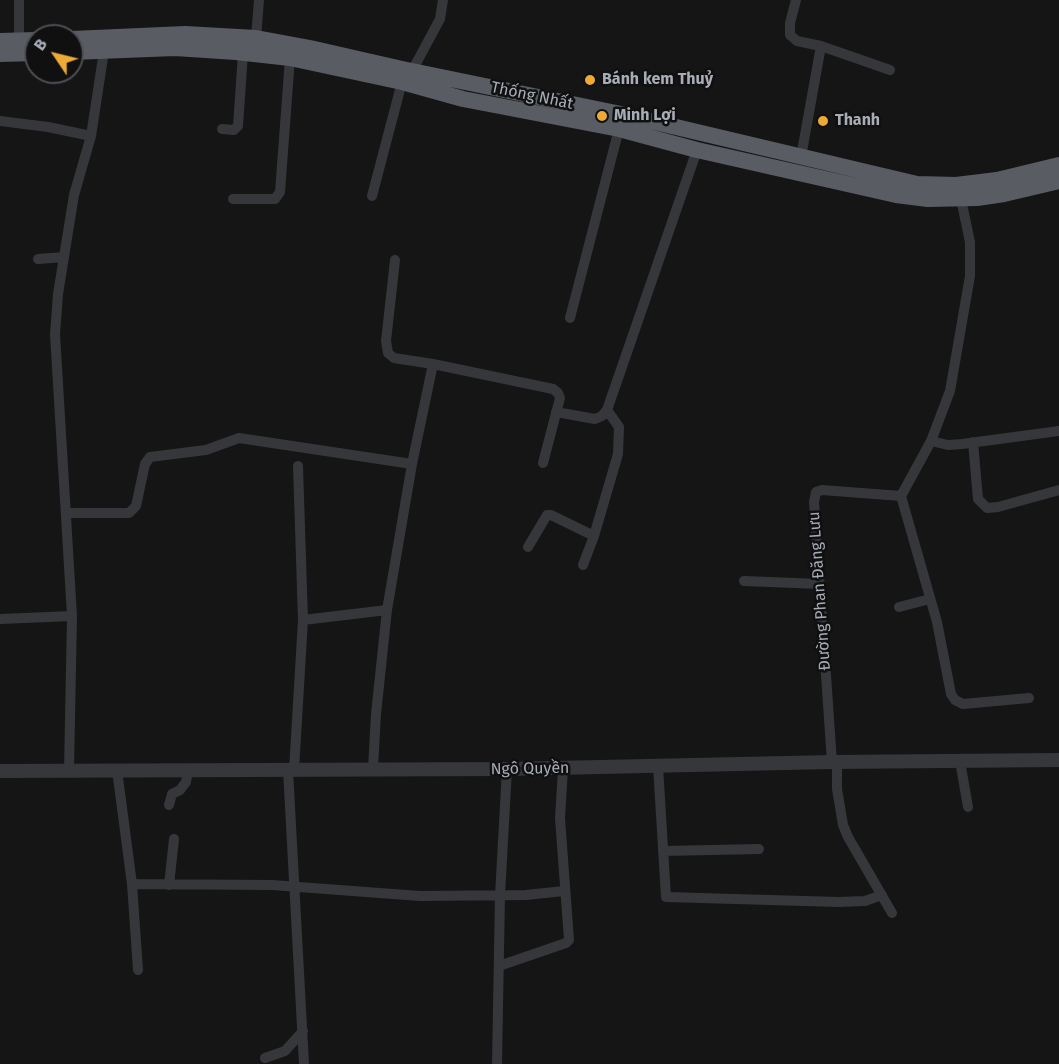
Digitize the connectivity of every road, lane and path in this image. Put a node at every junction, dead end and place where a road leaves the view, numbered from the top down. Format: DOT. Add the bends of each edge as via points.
graph roads {
  1 [pos="19,0"];
  2 [pos="259,0"];
  3 [pos="443,0"];
  4 [pos="796,0"];
  5 [pos="24,24"];
  6 [pos="256,38"];
  7 [pos="84,39"];
  8 [pos="0,40"];
  9 [pos="24,40"];
  10 [pos="152,42"];
  11 [pos="821,46"];
  12 [pos="104,51"];
  13 [pos="84,52"];
  14 [pos="243,52"];
  15 [pos="24,53"];
  16 [pos="0,54"];
  17 [pos="290,58"];
  18 [pos="890,70"];
  19 [pos="416,78"];
  20 [pos="0,121"];
  21 [pos="222,129"];
  22 [pos="619,129"];
  23 [pos="91,136"];
  24 [pos="736,149"];
  25 [pos="697,150"];
  26 [pos="801,157"];
  27 [pos="1059,165"];
  28 [pos="1059,181"];
  29 [pos="372,196"];
  30 [pos="233,199"];
  31 [pos="961,199"];
  32 [pos="64,257"];
  33 [pos="38,259"];
  34 [pos="395,260"];
  35 [pos="570,318"];
  36 [pos="433,364"];
  37 [pos="607,410"];
  38 [pos="556,412"];
  39 [pos="1059,431"];
  40 [pos="930,441"];
  41 [pos="973,442"];
  42 [pos="543,462"];
  43 [pos="412,464"];
  44 [pos="298,466"];
  45 [pos="1059,490"];
  46 [pos="901,496"];
  47 [pos="66,513"];
  48 [pos="594,536"];
  49 [pos="528,547"];
  50 [pos="583,565"];
  51 [pos="744,580"];
  52 [pos="820,584"];
  53 [pos="930,598"];
  54 [pos="899,607"];
  55 [pos="387,610"];
  56 [pos="72,616"];
  57 [pos="0,619"];
  58 [pos="303,620"];
  59 [pos="1029,698"];
  60 [pos="1059,760"];
  61 [pos="960,761"];
  62 [pos="835,762"];
  63 [pos="658,766"];
  64 [pos="373,769"];
  65 [pos="507,769"];
  66 [pos="562,769"];
  67 [pos="117,770"];
  68 [pos="188,770"];
  69 [pos="291,770"];
  70 [pos="0,771"];
  71 [pos="69,771"];
  72 [pos="169,805"];
  73 [pos="968,807"];
  74 [pos="174,839"];
  75 [pos="759,849"];
  76 [pos="663,851"];
  77 [pos="132,884"];
  78 [pos="169,885"];
  79 [pos="296,887"];
  80 [pos="564,891"];
  81 [pos="500,895"];
  82 [pos="882,896"];
  83 [pos="892,913"];
  84 [pos="499,966"];
  85 [pos="138,970"];
  86 [pos="303,1030"];
  87 [pos="265,1058"];
  88 [pos="304,1064"];
  89 [pos="497,1064"];
  1 -- 5 [label="street"];
  2 -- 6 [label="street"];
  3 -- 19 [label="street" via="440,19"];
  4 -- 11 [label="street" via="790,35 797,41"];
  6 -- 10 [label="highway, Thống Nhất" via="185,34"];
  6 -- 19 [label="highway, Thống Nhất" via="310,48"];
  7 -- 10 [label="highway, Thống Nhất"];
  8 -- 9 [label="highway"];
  10 -- 12 [label="highway, Thống Nhất"];
  10 -- 14 [label="highway, Thống Nhất" via="175,48"];
  11 -- 18 [label="street"];
  11 -- 26 [label="street"];
  12 -- 13 [label="highway, Thống Nhất"];
  12 -- 23 [label="street"];
  14 -- 17 [label="highway, Thống Nhất"];
  14 -- 21 [label="street" via="238,126 234,130"];
  15 -- 16 [label="highway"];
  17 -- 19 [label="highway, Thống Nhất"];
  17 -- 30 [label="street" via="280,192 275,199"];
  19 -- 22 [label="highway, Thống Nhất" via="463,99"];
  19 -- 24 [label="highway, Thống Nhất" via="621,114"];
  19 -- 29 [label="street"];
  20 -- 23 [label="street"];
  22 -- 25 [label="highway, Thống Nhất"];
  22 -- 35 [label="street"];
  23 -- 32 [label="street" via="74,195"];
  24 -- 25 [label="highway, Thống Nhất"];
  24 -- 26 [label="highway, Thống Nhất"];
  24 -- 31 [label="highway, Thống Nhất" via="896,195"];
  25 -- 37 [label="street"];
  26 -- 27 [label="highway, Thống Nhất" via="917,184 997,180"];
  28 -- 31 [label="highway, Thống Nhất"];
  31 -- 40 [label="street" via="970,242 970,276 951,391"];
  32 -- 33 [label="street"];
  32 -- 47 [label="street" via="55,343"];
  34 -- 36 [label="street" via="388,352 394,358"];
  36 -- 38 [label="street" via="552,389 560,398"];
  36 -- 43 [label="street"];
  37 -- 38 [label="street" via="595,419"];
  37 -- 48 [label="street" via="619,427 618,454"];
  38 -- 42 [label="street"];
  39 -- 41 [label="street"];
  40 -- 41 [label="street" via="948,445"];
  40 -- 46 [label="street"];
  41 -- 45 [label="street" via="978,499 987,508"];
  43 -- 47 [label="street" via="239,438 206,450 150,457 136,506 129,513"];
  43 -- 55 [label="street"];
  44 -- 58 [label="street"];
  46 -- 52 [label="street, Đường Phan Đăng Lưu" via="816,492"];
  46 -- 53 [label="street"];
  47 -- 56 [label="street"];
  48 -- 49 [label="street" via="548,515"];
  48 -- 50 [label="street"];
  51 -- 52 [label="street"];
  52 -- 62 [label="street, Đường Phan Đăng Lưu"];
  53 -- 54 [label="street"];
  53 -- 59 [label="street" via="955,700 963,704"];
  55 -- 58 [label="street"];
  55 -- 64 [label="street"];
  56 -- 57 [label="street"];
  56 -- 71 [label="street"];
  58 -- 69 [label="street"];
  60 -- 61 [label="street, Ngô Quyền"];
  61 -- 62 [label="street, Ngô Quyền"];
  61 -- 73 [label="street"];
  62 -- 63 [label="street, Ngô Quyền"];
  62 -- 82 [label="street, Đường Phan Đăng Lưu" via="843,825"];
  63 -- 66 [label="street, Ngô Quyền"];
  63 -- 76 [label="street"];
  64 -- 65 [label="street, Ngô Quyền"];
  64 -- 69 [label="street, Ngô Quyền"];
  65 -- 66 [label="street, Ngô Quyền"];
  65 -- 81 [label="street"];
  66 -- 80 [label="street"];
  67 -- 68 [label="street, Ngô Quyền"];
  67 -- 71 [label="street, Ngô Quyền"];
  67 -- 77 [label="street"];
  68 -- 69 [label="street, Ngô Quyền"];
  68 -- 72 [label="street" via="186,782 172,794"];
  69 -- 79 [label="street"];
  70 -- 71 [label="street, Ngô Quyền"];
  74 -- 78 [label="street"];
  75 -- 76 [label="street"];
  76 -- 82 [label="street" via="665,895 669,899 839,902"];
  77 -- 78 [label="street"];
  77 -- 85 [label="street"];
  78 -- 79 [label="street"];
  79 -- 81 [label="street" via="420,896"];
  79 -- 86 [label="street"];
  80 -- 81 [label="street"];
  80 -- 84 [label="street" via="569,940"];
  81 -- 84 [label="street"];
  82 -- 83 [label="street, Đường Phan Đăng Lưu"];
  84 -- 89 [label="street"];
  86 -- 87 [label="street" via="285,1051"];
  86 -- 88 [label="street"];
}
